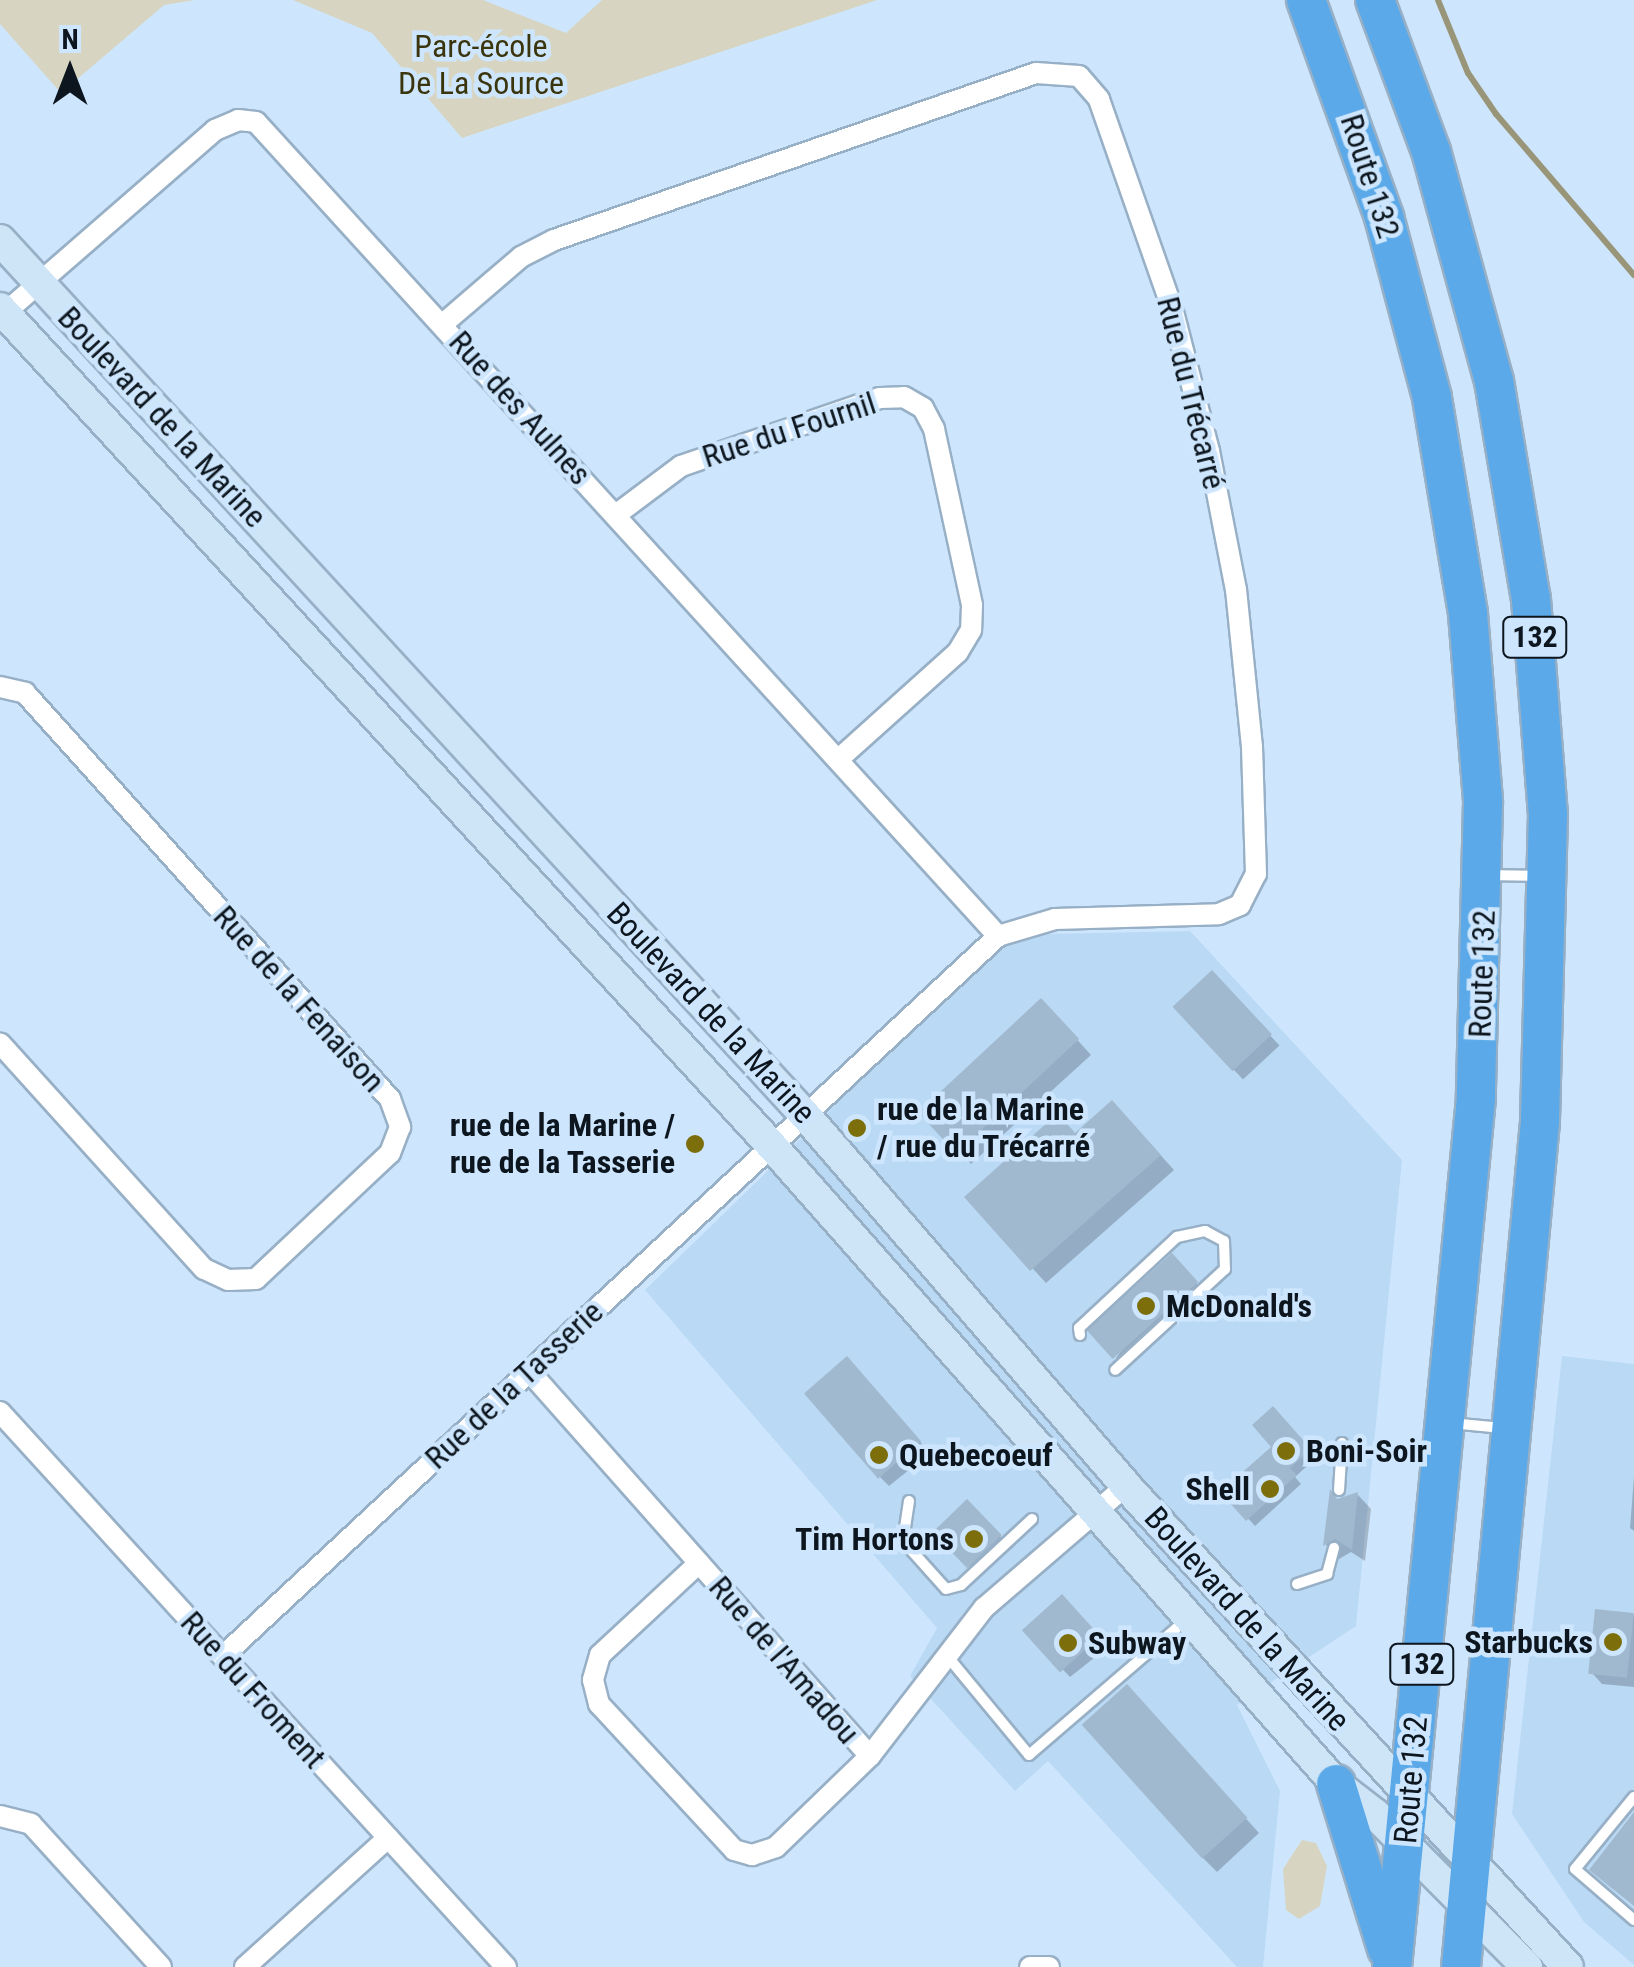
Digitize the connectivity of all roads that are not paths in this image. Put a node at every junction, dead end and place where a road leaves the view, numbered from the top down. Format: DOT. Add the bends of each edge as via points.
graph roads {
  1 [pos="1306,0"];
  2 [pos="1375,0"];
  3 [pos="0,240"];
  4 [pos="38,283"];
  5 [pos="2,312"];
  6 [pos="444,323"];
  7 [pos="617,514"];
  8 [pos="0,687"];
  9 [pos="841,757"];
  10 [pos="1550,875"];
  11 [pos="1485,876"];
  12 [pos="998,936"];
  13 [pos="0,1043"];
  14 [pos="805,1115"];
  15 [pos="772,1146"];
  16 [pos="1080,1335"];
  17 [pos="1116,1370"];
  18 [pos="529,1371"];
  19 [pos="0,1412"];
  20 [pos="1445,1423"];
  21 [pos="1514,1429"];
  22 [pos="1342,1444"];
  23 [pos="1126,1486"];
  24 [pos="1339,1490"];
  25 [pos="909,1501"];
  26 [pos="1095,1514"];
  27 [pos="1032,1519"];
  28 [pos="1334,1548"];
  29 [pos="699,1564"];
  30 [pos="1296,1584"];
  31 [pos="1188,1618"];
  32 [pos="222,1656"];
  33 [pos="947,1656"];
  34 [pos="870,1756"];
  35 [pos="1336,1784"];
  36 [pos="1410,1796"];
  37 [pos="1634,1797"];
  38 [pos="0,1816"];
  39 [pos="388,1838"];
  40 [pos="1405,1846"];
  41 [pos="1472,1860"];
  42 [pos="1467,1908"];
  43 [pos="1634,1920"];
  44 [pos="161,1967"];
  45 [pos="245,1967"];
  46 [pos="506,1967"];
  47 [pos="1030,1967"];
  48 [pos="1049,1967"];
  49 [pos="1392,1967"];
  50 [pos="1461,1967"];
  51 [pos="1527,1967"];
  52 [pos="1568,1967"];
  1 -- 11 [label="highway, Route 132 / 132" via="1388,231 1440,436 1473,652"];
  2 -- 10 [label="highway, Route 132 / 132" via="1454,229 1509,454 1539,668"];
  3 -- 4 [label="street, Boulevard de la Marine"];
  4 -- 5 [label="street, Rue des Aulnes"];
  4 -- 6 [label="street, Rue des Aulnes" via="215,130 247,120 270,132"];
  4 -- 14 [label="street, Boulevard de la Marine"];
  5 -- 15 [label="street, Boulevard de la Marine"];
  6 -- 7 [label="street, Rue des Aulnes"];
  6 -- 12 [label="street, Rue du Trécarré" via="521,257 554,240 1036,73 1070,72 1088,82 1172,308 1209,451 1236,590 1252,746 1256,874 1248,896 1219,914 1055,920"];
  7 -- 9 [label="street, Rue des Aulnes"];
  7 -- 9 [label="street, Rue du Fournil" via="680,466 880,398 904,397 923,408 934,428 971,630 958,652"];
  8 -- 13 [label="street, Rue de la Fenaison" via="25,693 390,1099 400,1126 390,1154 256,1279 228,1280 204,1270"];
  9 -- 12 [label="street, Rue des Aulnes"];
  10 -- 11 [label="lane"];
  10 -- 21 [label="highway, Route 132 / 132" via="1546,1042"];
  11 -- 20 [label="highway, Route 132 / 132" via="1482,1026"];
  12 -- 14 [label="street, Rue du Trécarré"];
  14 -- 15 [label="street, Rue de la Tasserie"];
  14 -- 23 [label="street, Boulevard de la Marine"];
  15 -- 18 [label="street, Rue de la Tasserie"];
  15 -- 26 [label="street, Boulevard de la Marine"];
  16 -- 17 [label="lane" via="1079,1328 1177,1237 1205,1231 1224,1241 1226,1269"];
  18 -- 29 [label="street, Rue de l'Amadou"];
  18 -- 32 [label="street, Rue de la Tasserie"];
  19 -- 32 [label="street, Rue du Froment"];
  20 -- 21 [label="lane"];
  20 -- 36 [label="highway, Route 132 / 132"];
  21 -- 41 [label="highway, Route 132 / 132"];
  22 -- 24 [label="lane"];
  23 -- 26 [label="street, Rue de l'Amadou"];
  23 -- 36 [label="street, Boulevard de la Marine"];
  25 -- 27 [label="lane" via="903,1541 946,1589 961,1585"];
  26 -- 31 [label="street, Boulevard de la Marine"];
  26 -- 33 [label="street, Rue de l'Amadou" via="984,1608"];
  28 -- 30 [label="lane" via="1327,1574"];
  29 -- 34 [label="street, Rue de l'Amadou"];
  29 -- 34 [label="street, Rue de l'Amadou" via="600,1655 593,1680 599,1704 734,1850 752,1855 776,1847"];
  31 -- 33 [label="lane" via="1029,1755"];
  31 -- 35 [label="street, Boulevard de la Marine"];
  32 -- 39 [label="street, Rue du Froment"];
  33 -- 34 [label="street, Rue de l'Amadou"];
  35 -- 40 [label="street, Boulevard de la Marine"];
  35 -- 49 [label="highway"];
  36 -- 40 [label="highway, Route 132 / 132"];
  36 -- 41 [label="street, Boulevard de la Marine"];
  37 -- 43 [label="lane" via="1575,1868"];
  38 -- 44 [label="street" via="31,1824"];
  39 -- 45 [label="street"];
  39 -- 46 [label="street, Rue du Froment"];
  40 -- 42 [label="street, Boulevard de la Marine"];
  40 -- 49 [label="highway, Route 132 / 132"];
  41 -- 42 [label="highway, Route 132 / 132"];
  41 -- 52 [label="street, Boulevard de la Marine"];
  42 -- 50 [label="highway, Route 132 / 132"];
  42 -- 51 [label="street, Boulevard de la Marine"];
  47 -- 48 [label="street"];
}
